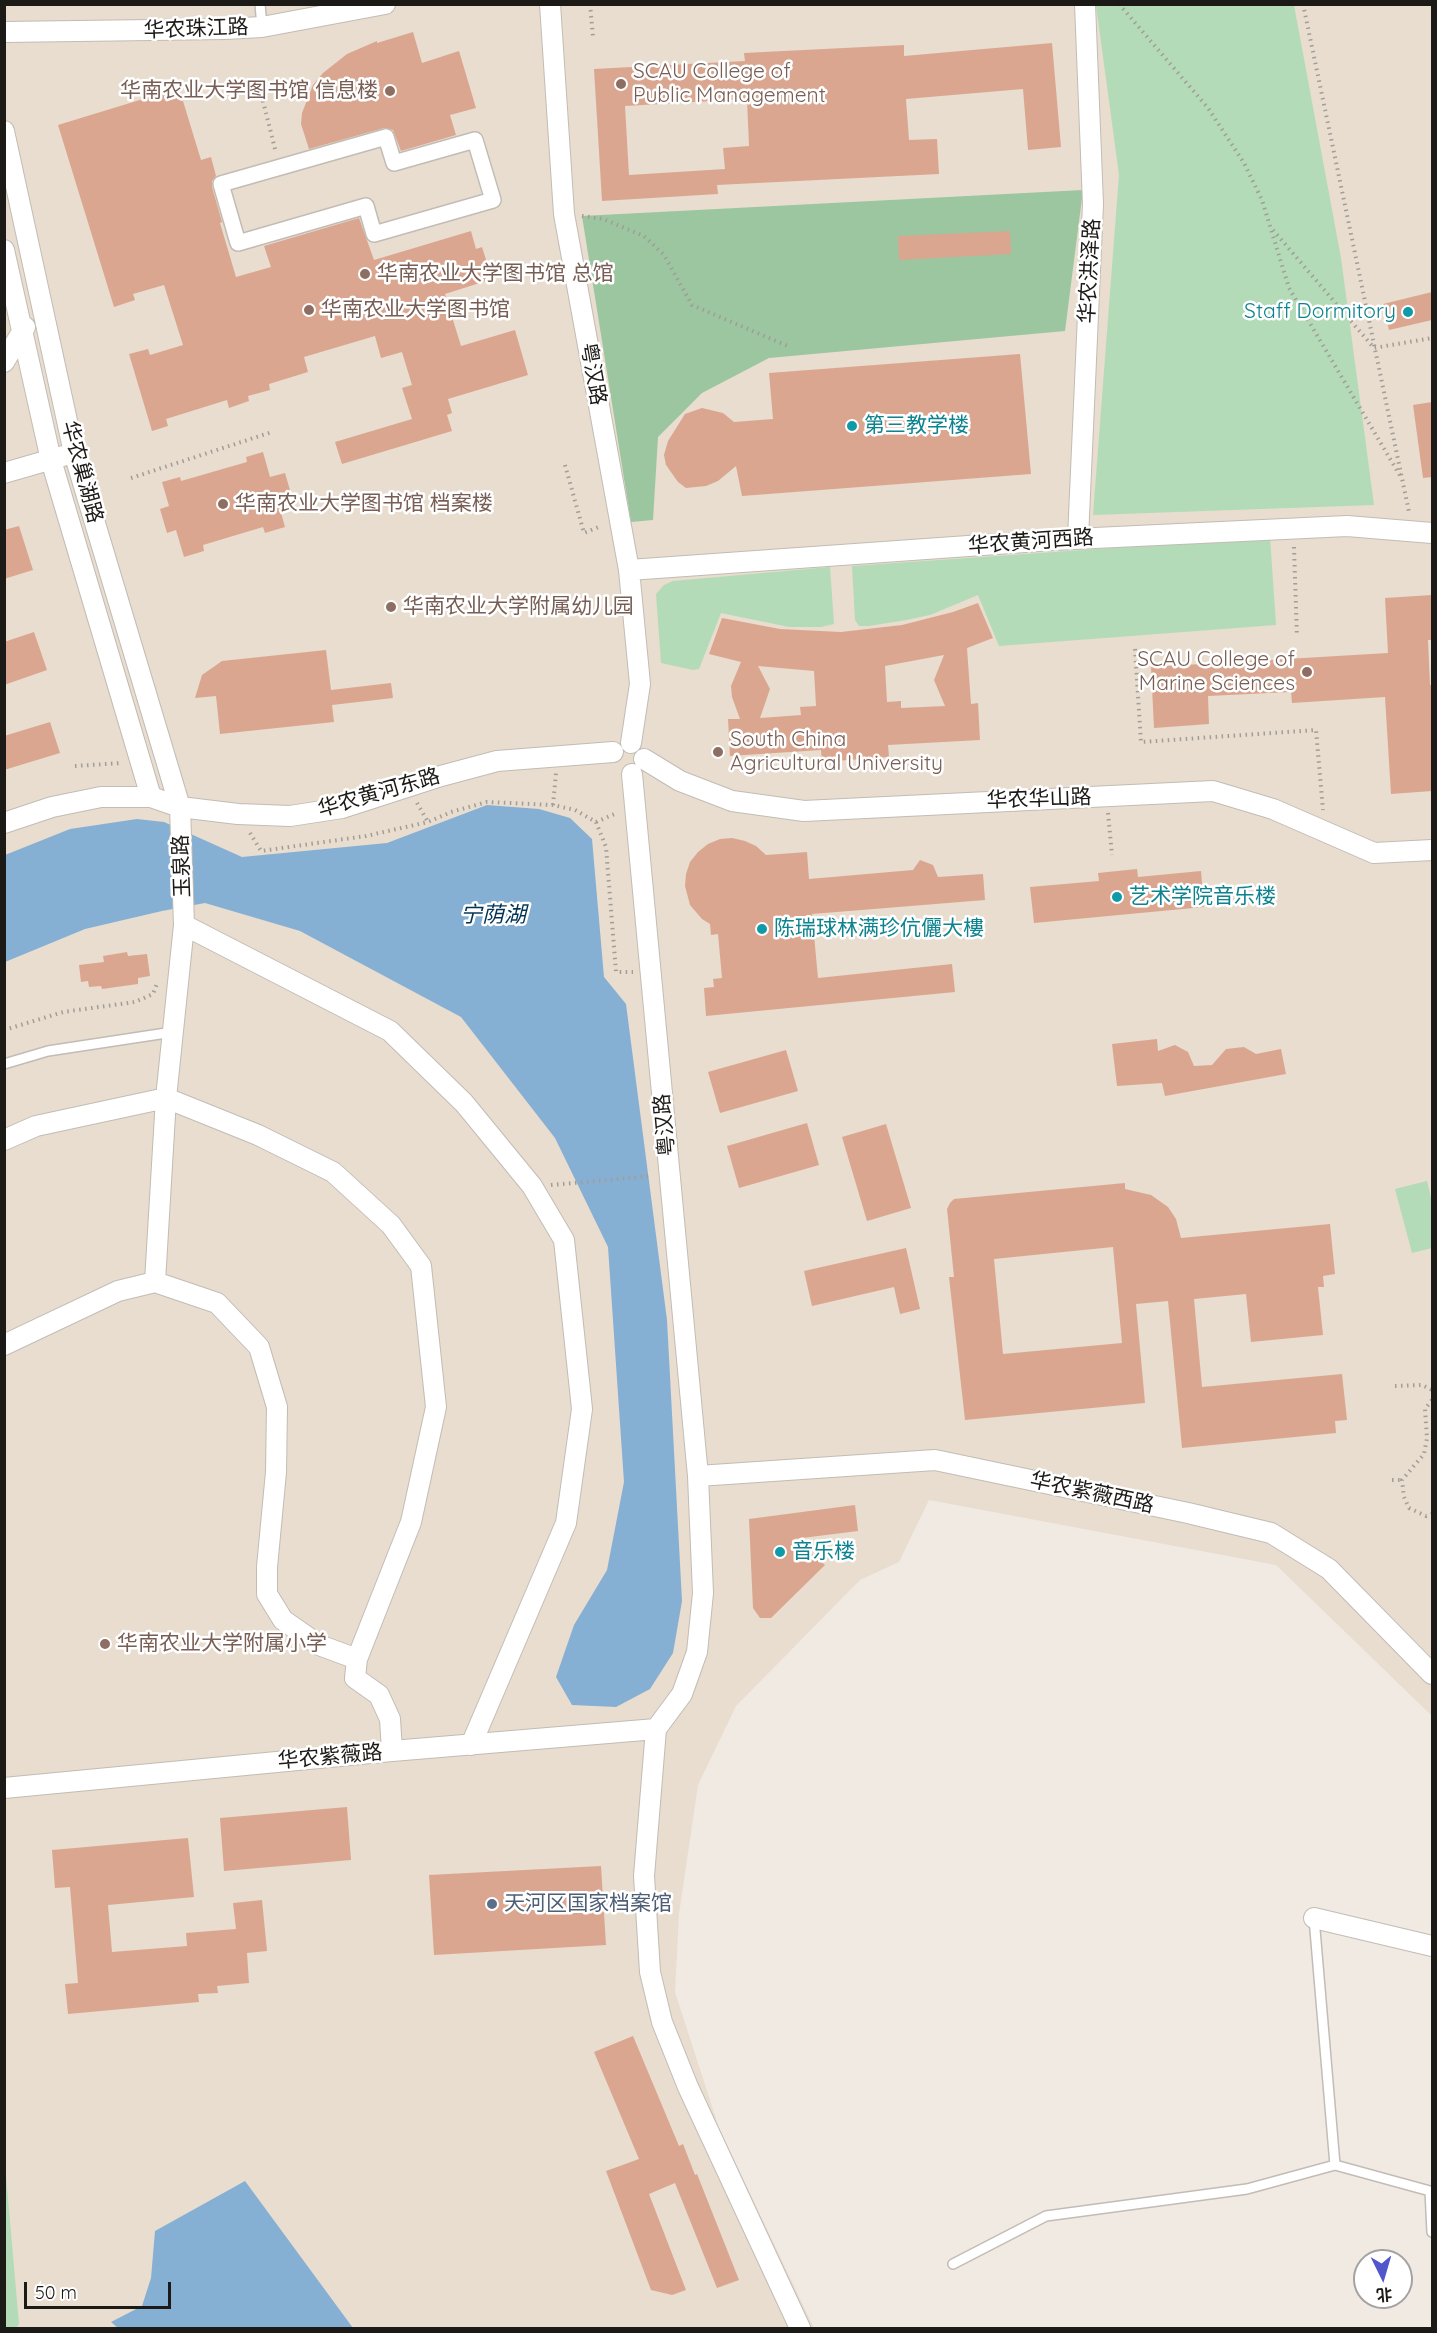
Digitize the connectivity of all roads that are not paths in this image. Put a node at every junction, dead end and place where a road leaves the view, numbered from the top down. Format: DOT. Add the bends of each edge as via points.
graph roads {
  1 [pos="260,4"];
  2 [pos="385,4"];
  3 [pos="550,4"];
  4 [pos="1085,4"];
  5 [pos="262,27"];
  6 [pos="4,32"];
  7 [pos="4,131"];
  8 [pos="280,168"];
  9 [pos="4,250"];
  10 [pos="42,306"];
  11 [pos="15,320"];
  12 [pos="4,362"];
  13 [pos="74,453"];
  14 [pos="51,460"];
  15 [pos="4,473"];
  16 [pos="1432,533"];
  17 [pos="1078,538"];
  18 [pos="629,570"];
  19 [pos="631,743"];
  20 [pos="613,752"];
  21 [pos="638,766"];
  22 [pos="151,797"];
  23 [pos="180,807"];
  24 [pos="4,823"];
  25 [pos="1432,850"];
  26 [pos="184,925"];
  27 [pos="173,1032"];
  28 [pos="4,1064"];
  29 [pos="166,1098"];
  30 [pos="4,1140"];
  31 [pos="155,1281"];
  32 [pos="4,1345"];
  33 [pos="698,1476"];
  34 [pos="357,1659"];
  35 [pos="1432,1674"];
  36 [pos="656,1729"];
  37 [pos="471,1745"];
  38 [pos="392,1751"];
  39 [pos="4,1788"];
  40 [pos="1314,1918"];
  41 [pos="1432,1946"];
  42 [pos="1335,2165"];
  43 [pos="1432,2232"];
  44 [pos="953,2264"];
  45 [pos="800,2328"];
  1 -- 5 [label="lane"];
  2 -- 5 [label="street, 华农珠江路"];
  3 -- 18 [label="street, 粤汉路" via="564,214"];
  4 -- 17 [label="street, 华农洪泽路" via="1093,204"];
  5 -- 6 [label="street, 华农珠江路"];
  7 -- 10 [label="street, 华农巢湖路"];
  8 -- 8 [label="street" via="387,137 394,163 475,140 493,200 374,234 366,206 238,243 221,184"];
  9 -- 11 [label="street, 华农巢湖路"];
  10 -- 11 [label="street"];
  10 -- 13 [label="street, 华农巢湖路"];
  11 -- 12 [label="street"];
  11 -- 14 [label="street, 华农巢湖路"];
  13 -- 14 [label="street"];
  13 -- 23 [label="street, 华农巢湖路"];
  14 -- 15 [label="street"];
  14 -- 22 [label="street, 华农巢湖路"];
  16 -- 17 [label="street, 华农黄河西路" via="1347,526"];
  17 -- 18 [label="street, 华农黄河西路"];
  18 -- 19 [label="street, 粤汉路" via="640,684"];
  19 -- 20 [label="street" via="620,745"];
  19 -- 21 [label="street" via="640,748"];
  20 -- 21 [label="street" via="614,767 622,773"];
  20 -- 23 [label="street, 华农黄河东路" via="497,760 342,808 290,816"];
  21 -- 25 [label="street, 华农华山路" via="732,801 804,811 1213,791 1273,809 1374,853"];
  21 -- 33 [label="street, 粤汉路"];
  22 -- 23 [label="street, 华农黄河东路"];
  22 -- 24 [label="street, 华农黄河东路" via="101,797 52,807"];
  23 -- 26 [label="street, 玉泉路"];
  26 -- 27 [label="street, 玉泉路"];
  26 -- 37 [label="street" via="390,1031 464,1103 532,1186 564,1240 582,1409 566,1523"];
  27 -- 28 [label="lane" via="48,1051"];
  27 -- 29 [label="street, 玉泉路"];
  29 -- 30 [label="street" via="36,1126"];
  29 -- 31 [label="street, 玉泉路"];
  29 -- 34 [label="street" via="258,1135 333,1172 391,1225 422,1266 436,1407 411,1522"];
  31 -- 32 [label="street" via="118,1291"];
  31 -- 34 [label="street" via="218,1303 258,1347 277,1407 267,1594 283,1620 319,1645"];
  33 -- 35 [label="street, 华农紫薇西路" via="935,1460 1271,1533 1329,1569"];
  33 -- 36 [label="street, 粤汉路" via="703,1593 697,1652 682,1694"];
  34 -- 38 [label="street" via="355,1678 379,1695 390,1719"];
  36 -- 37 [label="street, 华农紫薇路"];
  36 -- 45 [label="street" via="645,1876 650,1972 662,2022 688,2087"];
  37 -- 38 [label="street, 华农紫薇路"];
  38 -- 39 [label="street, 华农紫薇路"];
  40 -- 41 [label="street"];
  40 -- 42 [label="lane"];
  42 -- 43 [label="lane" via="1430,2191"];
  42 -- 44 [label="lane" via="1247,2189 1046,2216"];
}
